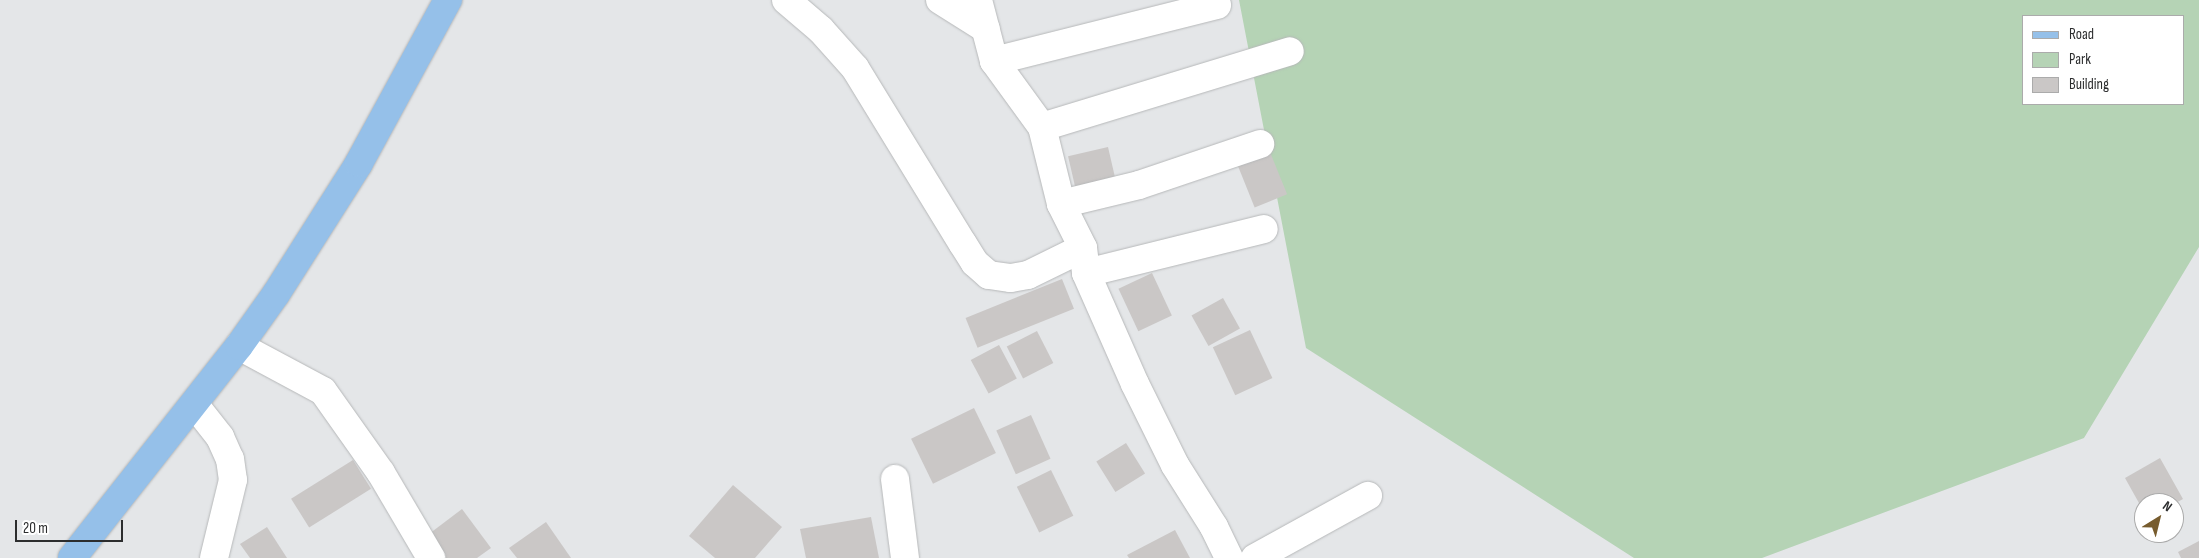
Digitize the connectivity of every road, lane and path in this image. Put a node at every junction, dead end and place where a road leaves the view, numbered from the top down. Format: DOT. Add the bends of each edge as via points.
graph roads {
  1 [pos="448,0"];
  2 [pos="786,0"];
  3 [pos="940,0"];
  4 [pos="978,0"];
  5 [pos="1217,6"];
  6 [pos="986,29"];
  7 [pos="1290,51"];
  8 [pos="994,61"];
  9 [pos="1042,127"];
  10 [pos="1260,144"];
  11 [pos="1061,204"];
  12 [pos="1264,229"];
  13 [pos="1085,260"];
  14 [pos="239,346"];
  15 [pos="194,404"];
  16 [pos="895,479"];
  17 [pos="1368,496"];
  18 [pos="72,558"];
  19 [pos="214,558"];
  20 [pos="431,558"];
  21 [pos="905,558"];
  22 [pos="1229,558"];
  23 [pos="1255,558"];
  1 -- 14 [label="main road" via="359,163"];
  2 -- 13 [label="street" via="821,30 855,68 963,244 989,275 1011,278"];
  3 -- 6 [label="street"];
  4 -- 6 [label="street"];
  5 -- 8 [label="street"];
  6 -- 8 [label="street"];
  7 -- 9 [label="street"];
  8 -- 9 [label="street"];
  9 -- 11 [label="street"];
  10 -- 11 [label="street" via="1139,185"];
  11 -- 13 [label="street"];
  12 -- 13 [label="street"];
  13 -- 22 [label="street" via="1175,465 1214,527"];
  14 -- 15 [label="main road"];
  14 -- 20 [label="street" via="323,391 381,473"];
  15 -- 18 [label="main road"];
  15 -- 19 [label="street" via="220,437 230,460 233,480"];
  16 -- 21 [label="street"];
  17 -- 23 [label="street"];
}
